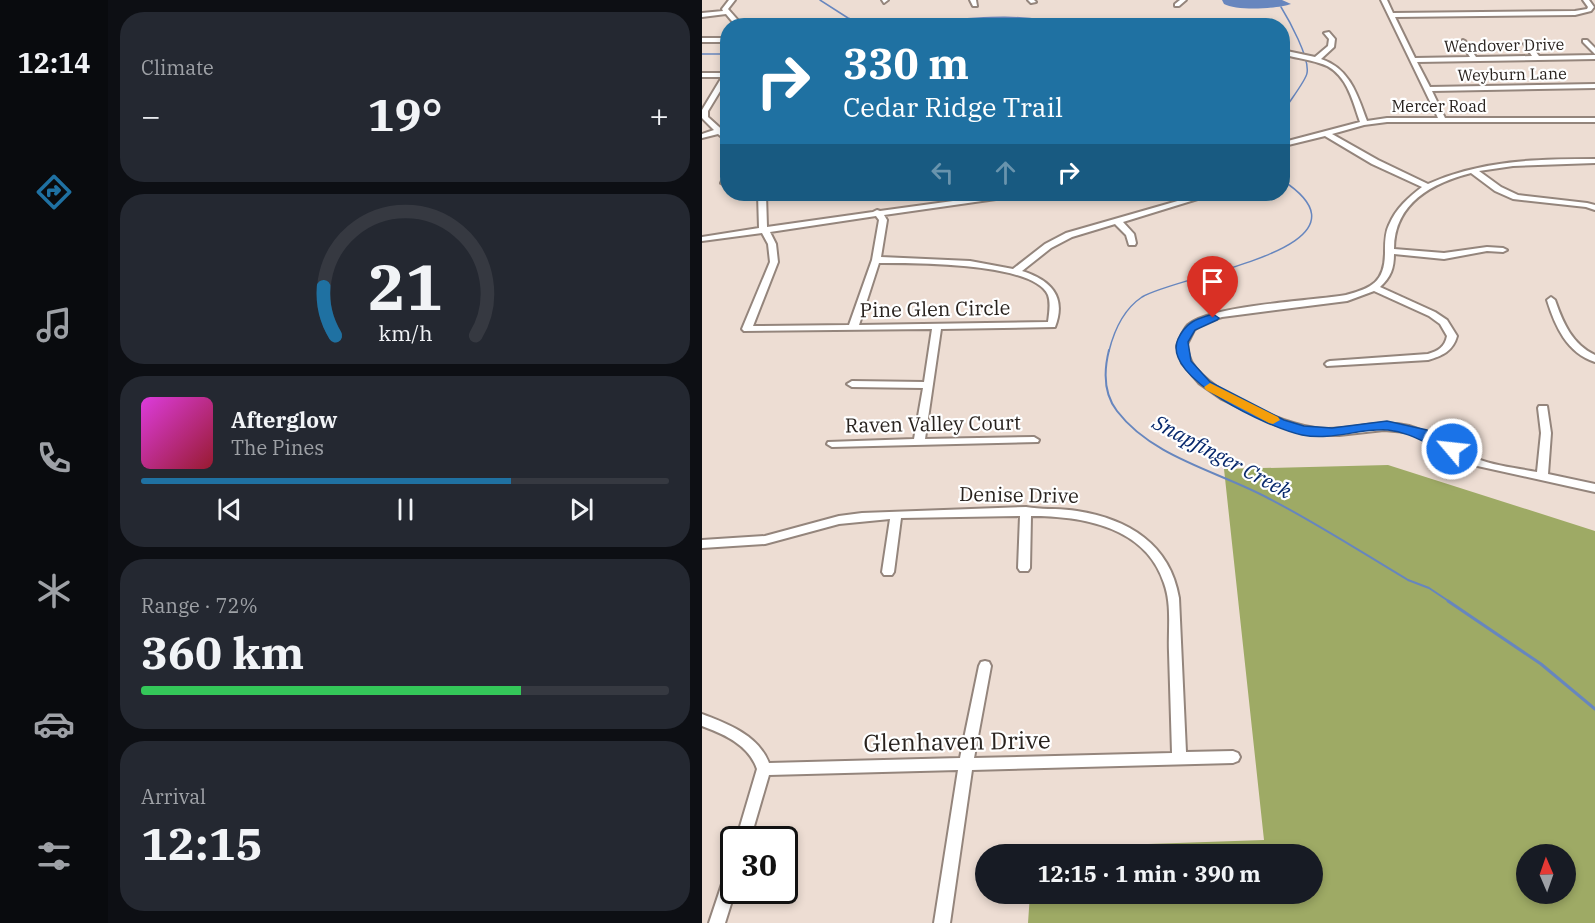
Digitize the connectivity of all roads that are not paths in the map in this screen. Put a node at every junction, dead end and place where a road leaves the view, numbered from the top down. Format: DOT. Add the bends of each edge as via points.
graph roads {
  1 [pos="732,0"];
  2 [pos="1384,0"];
  3 [pos="1587,0"];
  4 [pos="726,12"];
  5 [pos="702,15"];
  6 [pos="1392,15"];
  7 [pos="734,18"];
  8 [pos="1327,33"];
  9 [pos="702,40"];
  10 [pos="720,40"];
  11 [pos="1585,41"];
  12 [pos="1463,42"];
  13 [pos="1527,44"];
  14 [pos="1290,54"];
  15 [pos="1595,55"];
  16 [pos="1536,58"];
  17 [pos="1474,59"];
  18 [pos="1317,60"];
  19 [pos="1414,60"];
  20 [pos="702,75"];
  21 [pos="720,75"];
  22 [pos="720,86"];
  23 [pos="1595,86"];
  24 [pos="1429,89"];
  25 [pos="1595,120"];
  26 [pos="1443,121"];
  27 [pos="1364,123"];
  28 [pos="719,131"];
  29 [pos="1327,134"];
  30 [pos="702,136"];
  31 [pos="1290,143"];
  32 [pos="1595,161"];
  33 [pos="1472,170"];
  34 [pos="1429,187"];
  35 [pos="762,201"];
  36 [pos="963,201"];
  37 [pos="1185,201"];
  38 [pos="1595,208"];
  39 [pos="877,212"];
  40 [pos="1116,220"];
  41 [pos="763,229"];
  42 [pos="702,239"];
  43 [pos="1132,243"];
  44 [pos="1503,250"];
  45 [pos="1390,251"];
  46 [pos="876,260"];
  47 [pos="1016,272"];
  48 [pos="1375,288"];
  49 [pos="1551,300"];
  50 [pos="937,326"];
  51 [pos="853,328"];
  52 [pos="1595,359"];
  53 [pos="1330,364"];
  54 [pos="852,384"];
  55 [pos="928,385"];
  56 [pos="1543,408"];
  57 [pos="1034,440"];
  58 [pos="919,443"];
  59 [pos="832,444"];
  60 [pos="1542,476"];
  61 [pos="1595,488"];
  62 [pos="1026,511"];
  63 [pos="896,515"];
  64 [pos="702,544"];
  65 [pos="1024,568"];
  66 [pos="888,572"];
  67 [pos="985,666"];
  68 [pos="702,720"];
  69 [pos="1233,757"];
  70 [pos="1179,758"];
  71 [pos="966,764"];
  72 [pos="764,769"];
  73 [pos="746,826"];
  74 [pos="723,904"];
  75 [pos="717,923"];
  76 [pos="942,923"];
  1 -- 4 [label="street"];
  2 -- 6 [label="street"];
  3 -- 6 [label="street" via="1592,7 1575,13"];
  4 -- 5 [label="street"];
  4 -- 7 [label="street"];
  6 -- 19 [label="street"];
  8 -- 18 [label="street" via="1332,39 1331,47"];
  9 -- 10 [label="street"];
  11 -- 15 [label="street"];
  12 -- 17 [label="street"];
  13 -- 16 [label="street"];
  14 -- 18 [label="street"];
  15 -- 16 [label="street, Wendover Drive"];
  16 -- 17 [label="street, Wendover Drive"];
  17 -- 19 [label="street, Wendover Drive"];
  18 -- 27 [label="street" via="1343,74"];
  19 -- 24 [label="street"];
  20 -- 21 [label="street"];
  22 -- 28 [label="street" via="705,111 705,117"];
  23 -- 24 [label="street, Weyburn Lane"];
  24 -- 26 [label="street"];
  25 -- 26 [label="street, Mercer Road"];
  26 -- 27 [label="street, Mercer Road"];
  27 -- 29 [label="street, Mercer Road"];
  28 -- 30 [label="street"];
  29 -- 31 [label="street, Mercer Road"];
  29 -- 34 [label="street"];
  32 -- 33 [label="street" via="1515,163"];
  33 -- 34 [label="street"];
  33 -- 38 [label="street" via="1516,197"];
  34 -- 45 [label="street" via="1412,198 1392,226"];
  35 -- 41 [label="street, Pine Glen Circle"];
  36 -- 39 [label="street"];
  37 -- 40 [label="street"];
  39 -- 41 [label="street"];
  39 -- 46 [label="street" via="883,220"];
  40 -- 43 [label="street" via="1130,234"];
  40 -- 47 [label="street" via="1059,240"];
  41 -- 42 [label="street"];
  41 -- 51 [label="street, Pine Glen Circle" via="771,243 774,262 747,329"];
  44 -- 45 [label="street" via="1444,256"];
  45 -- 48 [label="street" via="1389,271"];
  46 -- 47 [label="street, Pine Glen Circle" via="939,261"];
  46 -- 51 [label="street"];
  47 -- 50 [label="street, Pine Glen Circle" via="1051,292 1052,325"];
  48 -- 53 [label="street" via="1444,322 1452,336 1449,345 1428,357"];
  48 -- 60 [label="street" via="1346,298 1197,322 1182,342 1185,362 1206,385 1303,431 1405,428 1437,440 1477,463"];
  49 -- 52 [label="street" via="1568,339"];
  50 -- 51 [label="street, Pine Glen Circle"];
  50 -- 55 [label="street"];
  54 -- 55 [label="street"];
  55 -- 58 [label="street"];
  56 -- 60 [label="street" via="1546,433"];
  57 -- 58 [label="street, Raven Valley Court"];
  58 -- 59 [label="street, Raven Valley Court"];
  60 -- 61 [label="street"];
  62 -- 63 [label="street, Denise Drive"];
  62 -- 65 [label="street"];
  62 -- 70 [label="street, Denise Drive" via="1094,517 1112,523 1155,554 1170,581 1174,610"];
  63 -- 64 [label="street, Denise Drive" via="851,518 775,538"];
  63 -- 66 [label="street"];
  67 -- 71 [label="street"];
  68 -- 72 [label="street" via="741,739 758,753"];
  69 -- 70 [label="street, Glenhaven Drive"];
  70 -- 71 [label="street, Glenhaven Drive"];
  71 -- 72 [label="street, Glenhaven Drive"];
  71 -- 76 [label="street"];
  72 -- 73 [label="street"];
  74 -- 75 [label="street"];
}
